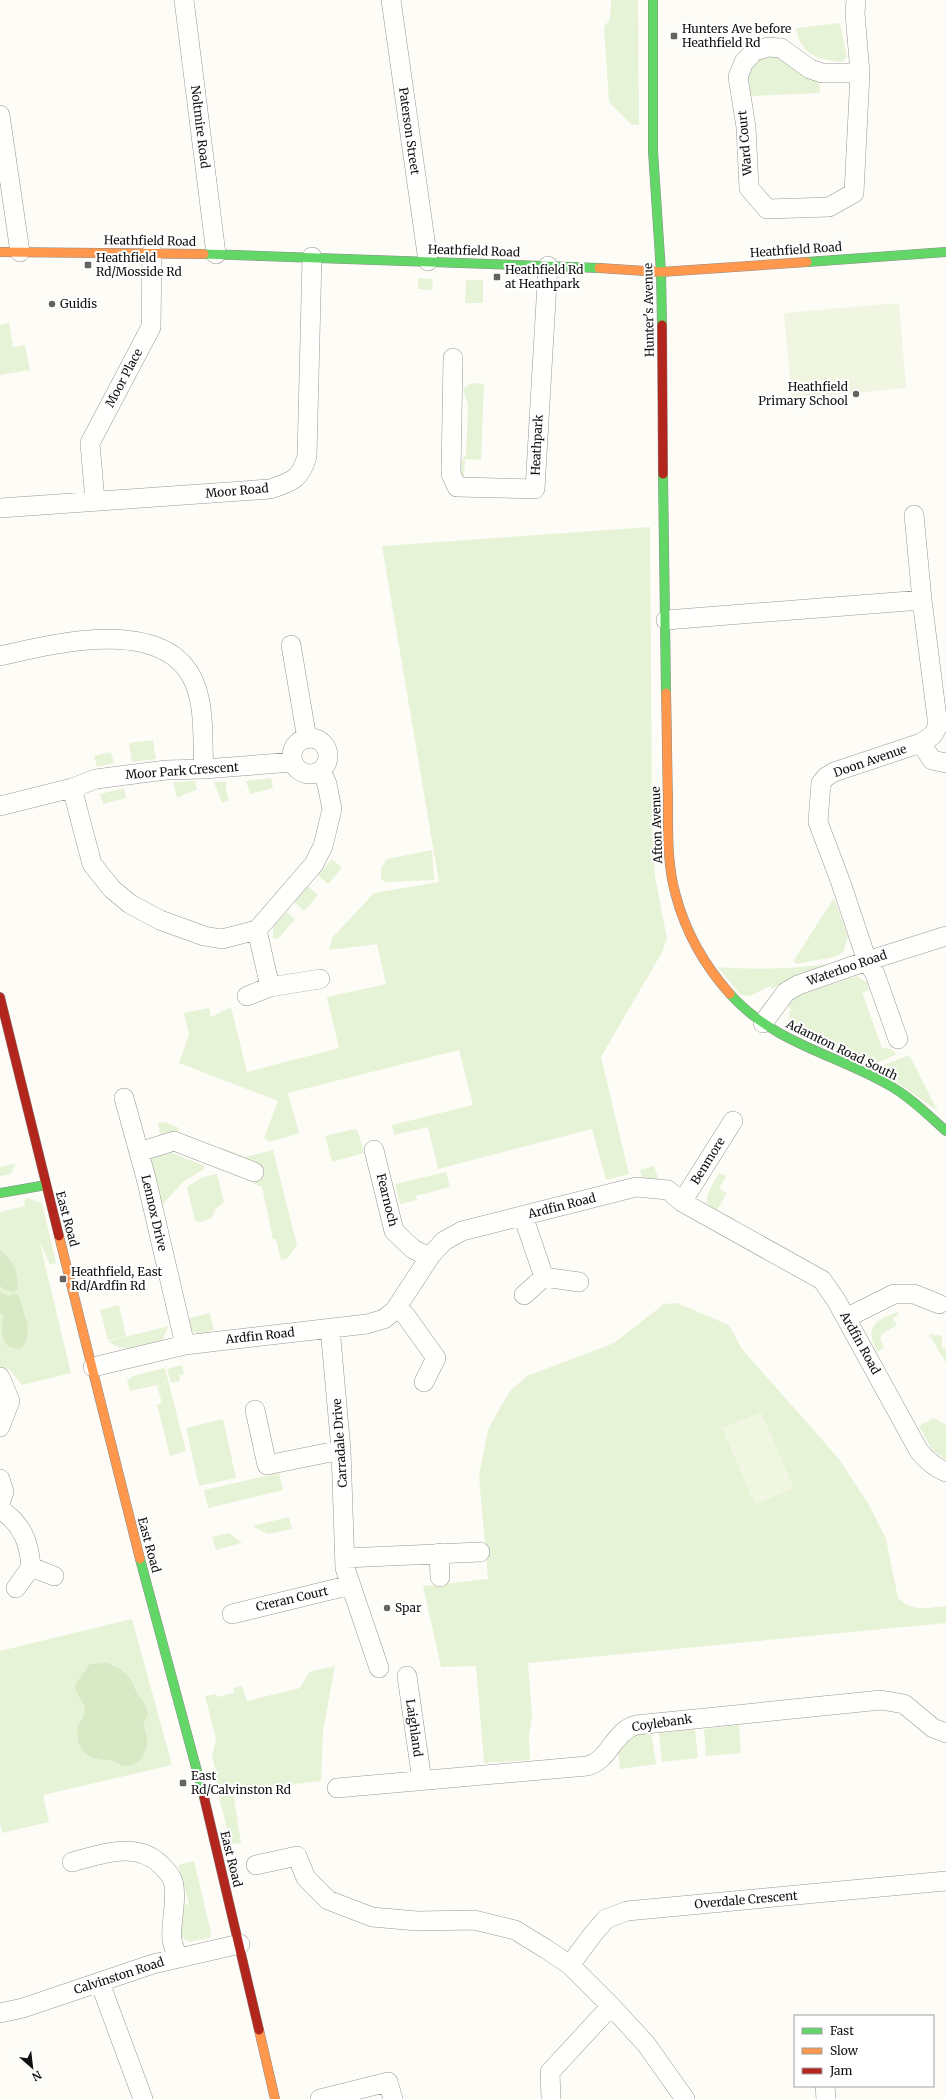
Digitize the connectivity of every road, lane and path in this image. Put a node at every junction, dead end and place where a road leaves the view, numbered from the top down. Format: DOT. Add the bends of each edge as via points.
graph roads {
  1 [pos="184,0"];
  2 [pos="391,0"];
  3 [pos="653,0"];
  4 [pos="856,0"];
  5 [pos="860,73"];
  6 [pos="0,114"];
  7 [pos="0,252"];
  8 [pos="20,252"];
  9 [pos="152,252"];
  10 [pos="946,252"];
  11 [pos="216,254"];
  12 [pos="312,258"];
  13 [pos="428,261"];
  14 [pos="548,266"];
  15 [pos="661,272"];
  16 [pos="453,358"];
  17 [pos="95,501"];
  18 [pos="0,508"];
  19 [pos="914,515"];
  20 [pos="922,600"];
  21 [pos="666,620"];
  22 [pos="291,645"];
  23 [pos="0,656"];
  24 [pos="307,739"];
  25 [pos="921,743"];
  26 [pos="293,762"];
  27 [pos="946,763"];
  28 [pos="204,769"];
  29 [pos="321,770"];
  30 [pos="72,788"];
  31 [pos="0,806"];
  32 [pos="257,930"];
  33 [pos="946,936"];
  34 [pos="866,961"];
  35 [pos="320,979"];
  36 [pos="270,987"];
  37 [pos="247,996"];
  38 [pos="0,997"];
  39 [pos="763,1023"];
  40 [pos="898,1040"];
  41 [pos="124,1098"];
  42 [pos="733,1121"];
  43 [pos="946,1132"];
  44 [pos="374,1150"];
  45 [pos="139,1152"];
  46 [pos="254,1172"];
  47 [pos="46,1185"];
  48 [pos="0,1193"];
  49 [pos="682,1202"];
  50 [pos="523,1216"];
  51 [pos="429,1257"];
  52 [pos="544,1277"];
  53 [pos="579,1282"];
  54 [pos="524,1295"];
  55 [pos="939,1304"];
  56 [pos="397,1307"];
  57 [pos="846,1318"];
  58 [pos="330,1328"];
  59 [pos="185,1345"];
  60 [pos="93,1367"];
  61 [pos="0,1377"];
  62 [pos="424,1382"];
  63 [pos="255,1410"];
  64 [pos="0,1427"];
  65 [pos="342,1450"];
  66 [pos="946,1472"];
  67 [pos="0,1479"];
  68 [pos="0,1502"];
  69 [pos="0,1509"];
  70 [pos="480,1552"];
  71 [pos="439,1553"];
  72 [pos="345,1558"];
  73 [pos="31,1567"];
  74 [pos="54,1576"];
  75 [pos="440,1577"];
  76 [pos="351,1585"];
  77 [pos="16,1588"];
  78 [pos="232,1614"];
  79 [pos="379,1668"];
  80 [pos="407,1676"];
  81 [pos="946,1733"];
  82 [pos="422,1781"];
  83 [pos="337,1788"];
  84 [pos="72,1862"];
  85 [pos="256,1865"];
  86 [pos="946,1881"];
  87 [pos="240,1944"];
  88 [pos="178,1958"];
  89 [pos="570,1965"];
  90 [pos="100,1983"];
  91 [pos="611,2006"];
  92 [pos="0,2013"];
  93 [pos="825,2087"];
  94 [pos="143,2099"];
  95 [pos="275,2099"];
  96 [pos="320,2099"];
  97 [pos="393,2099"];
  98 [pos="551,2099"];
  99 [pos="685,2099"];
  100 [pos="826,2099"];
  1 -- 11 [label="street, Noltmire Road"];
  2 -- 13 [label="street, Paterson Street"];
  3 -- 15 [label="street, Hunter's Avenue" via="652,151"];
  4 -- 5 [label="street, Ward Court"];
  5 -- 5 [label="street, Ward Court" via="822,73 810,69 781,48 768,47 755,51 744,62 738,77 746,127 749,188 767,209 828,207 854,193"];
  6 -- 8 [label="street"];
  7 -- 8 [label="street, Heathfield Road"];
  8 -- 9 [label="street, Heathfield Road"];
  9 -- 11 [label="street, Heathfield Road"];
  9 -- 17 [label="street, Moor Place" via="151,327 90,443"];
  10 -- 15 [label="street, Heathfield Road"];
  11 -- 12 [label="street, Heathfield Road"];
  12 -- 13 [label="street, Heathfield Road"];
  12 -- 17 [label="street, Moor Road" via="307,456 303,471 291,483 270,489"];
  13 -- 14 [label="street, Heathfield Road"];
  14 -- 15 [label="street, Heathfield Road"];
  14 -- 16 [label="street, Heathpark" via="534,489 457,488 451,474"];
  15 -- 21 [label="street, Hunter's Avenue"];
  17 -- 18 [label="street, Moor Road"];
  19 -- 20 [label="street, Doon Avenue"];
  20 -- 21 [label="street"];
  20 -- 25 [label="street, Doon Avenue" via="938,726 933,735"];
  21 -- 39 [label="street, Afton Avenue" via="668,840 676,896 684,922 714,977 746,1011"];
  22 -- 24 [label="street"];
  23 -- 28 [label="street" via="73,640 127,640 160,649 178,660 190,674 196,688 200,708"];
  24 -- 26 [label="street" via="296,746"];
  24 -- 29 [label="street" via="317,739 327,750 328,758"];
  25 -- 27 [label="street" via="932,760"];
  25 -- 34 [label="street, Doon Avenue" via="834,772 821,783 818,822"];
  26 -- 28 [label="street, Moor Park Crescent"];
  26 -- 29 [label="street" via="304,773 312,774"];
  28 -- 30 [label="street, Moor Park Crescent" via="166,770 96,779"];
  29 -- 32 [label="street" via="332,808 323,846 314,864"];
  30 -- 31 [label="street, Moor Park Crescent"];
  30 -- 32 [label="street" via="92,864 112,889 130,904 160,920 204,936 222,938"];
  32 -- 36 [label="street"];
  33 -- 34 [label="street, Waterloo Road"];
  34 -- 39 [label="street, Waterloo Road" via="798,985 786,992"];
  34 -- 40 [label="street, Doon Avenue" via="875,974"];
  35 -- 36 [label="street"];
  36 -- 37 [label="street"];
  38 -- 47 [label="street, East Road"];
  39 -- 43 [label="street, Adamton Road South" via="792,1042 886,1084 908,1099"];
  41 -- 45 [label="street, Lennox Drive"];
  42 -- 49 [label="street, Benmore"];
  44 -- 51 [label="street, Fearnoch" via="394,1231 413,1249"];
  45 -- 46 [label="street" via="174,1141"];
  45 -- 59 [label="street, Lennox Drive"];
  47 -- 48 [label="street"];
  47 -- 60 [label="street, East Road"];
  49 -- 50 [label="street, Ardfin Road" via="668,1190 636,1187"];
  49 -- 57 [label="street, Ardfin Road" via="822,1280"];
  50 -- 51 [label="street, Ardfin Road" via="462,1231 444,1240"];
  50 -- 52 [label="street"];
  51 -- 56 [label="street, Ardfin Road"];
  52 -- 53 [label="street"];
  52 -- 54 [label="street"];
  55 -- 57 [label="street" via="914,1294 894,1294"];
  56 -- 58 [label="street, Ardfin Road" via="384,1319 367,1324"];
  56 -- 62 [label="street" via="436,1358"];
  57 -- 66 [label="street, Ardfin Road" via="919,1451 926,1461"];
  58 -- 59 [label="street, Ardfin Road"];
  58 -- 65 [label="street, Carradale Drive"];
  59 -- 60 [label="street, Ardfin Road"];
  60 -- 87 [label="street, East Road" via="131,1527 194,1755"];
  61 -- 64 [label="street" via="10,1401"];
  63 -- 65 [label="street" via="267,1465"];
  65 -- 72 [label="street, Carradale Drive"];
  67 -- 68 [label="street" via="4,1492"];
  69 -- 73 [label="street" via="11,1517 23,1533 29,1548"];
  70 -- 71 [label="street"];
  71 -- 72 [label="street"];
  71 -- 75 [label="street"];
  72 -- 76 [label="street, Carradale Drive" via="345,1568"];
  73 -- 74 [label="street"];
  73 -- 77 [label="street"];
  76 -- 78 [label="street, Creran Court"];
  76 -- 79 [label="street, Carradale Drive"];
  80 -- 82 [label="street, Laighland"];
  81 -- 82 [label="street, Coylebank" via="933,1728 904,1704 881,1700 636,1724 622,1732 594,1765"];
  82 -- 83 [label="street, Coylebank"];
  84 -- 88 [label="street" via="125,1851 137,1851 156,1859 172,1881 172,1939"];
  85 -- 89 [label="street" via="297,1856 306,1878 328,1900 372,1917 474,1920 515,1930"];
  86 -- 89 [label="street, Overdale Crescent" via="627,1911 606,1919"];
  87 -- 88 [label="street, Calvinston Road"];
  87 -- 95 [label="street, East Road"];
  88 -- 90 [label="street, Calvinston Road"];
  89 -- 91 [label="street"];
  90 -- 92 [label="street, Calvinston Road"];
  90 -- 94 [label="street"];
  91 -- 98 [label="street" via="550,2072"];
  91 -- 99 [label="street" via="646,2044"];
  93 -- 100 [label="street"];
  96 -- 97 [label="street" via="388,2082"];
}
